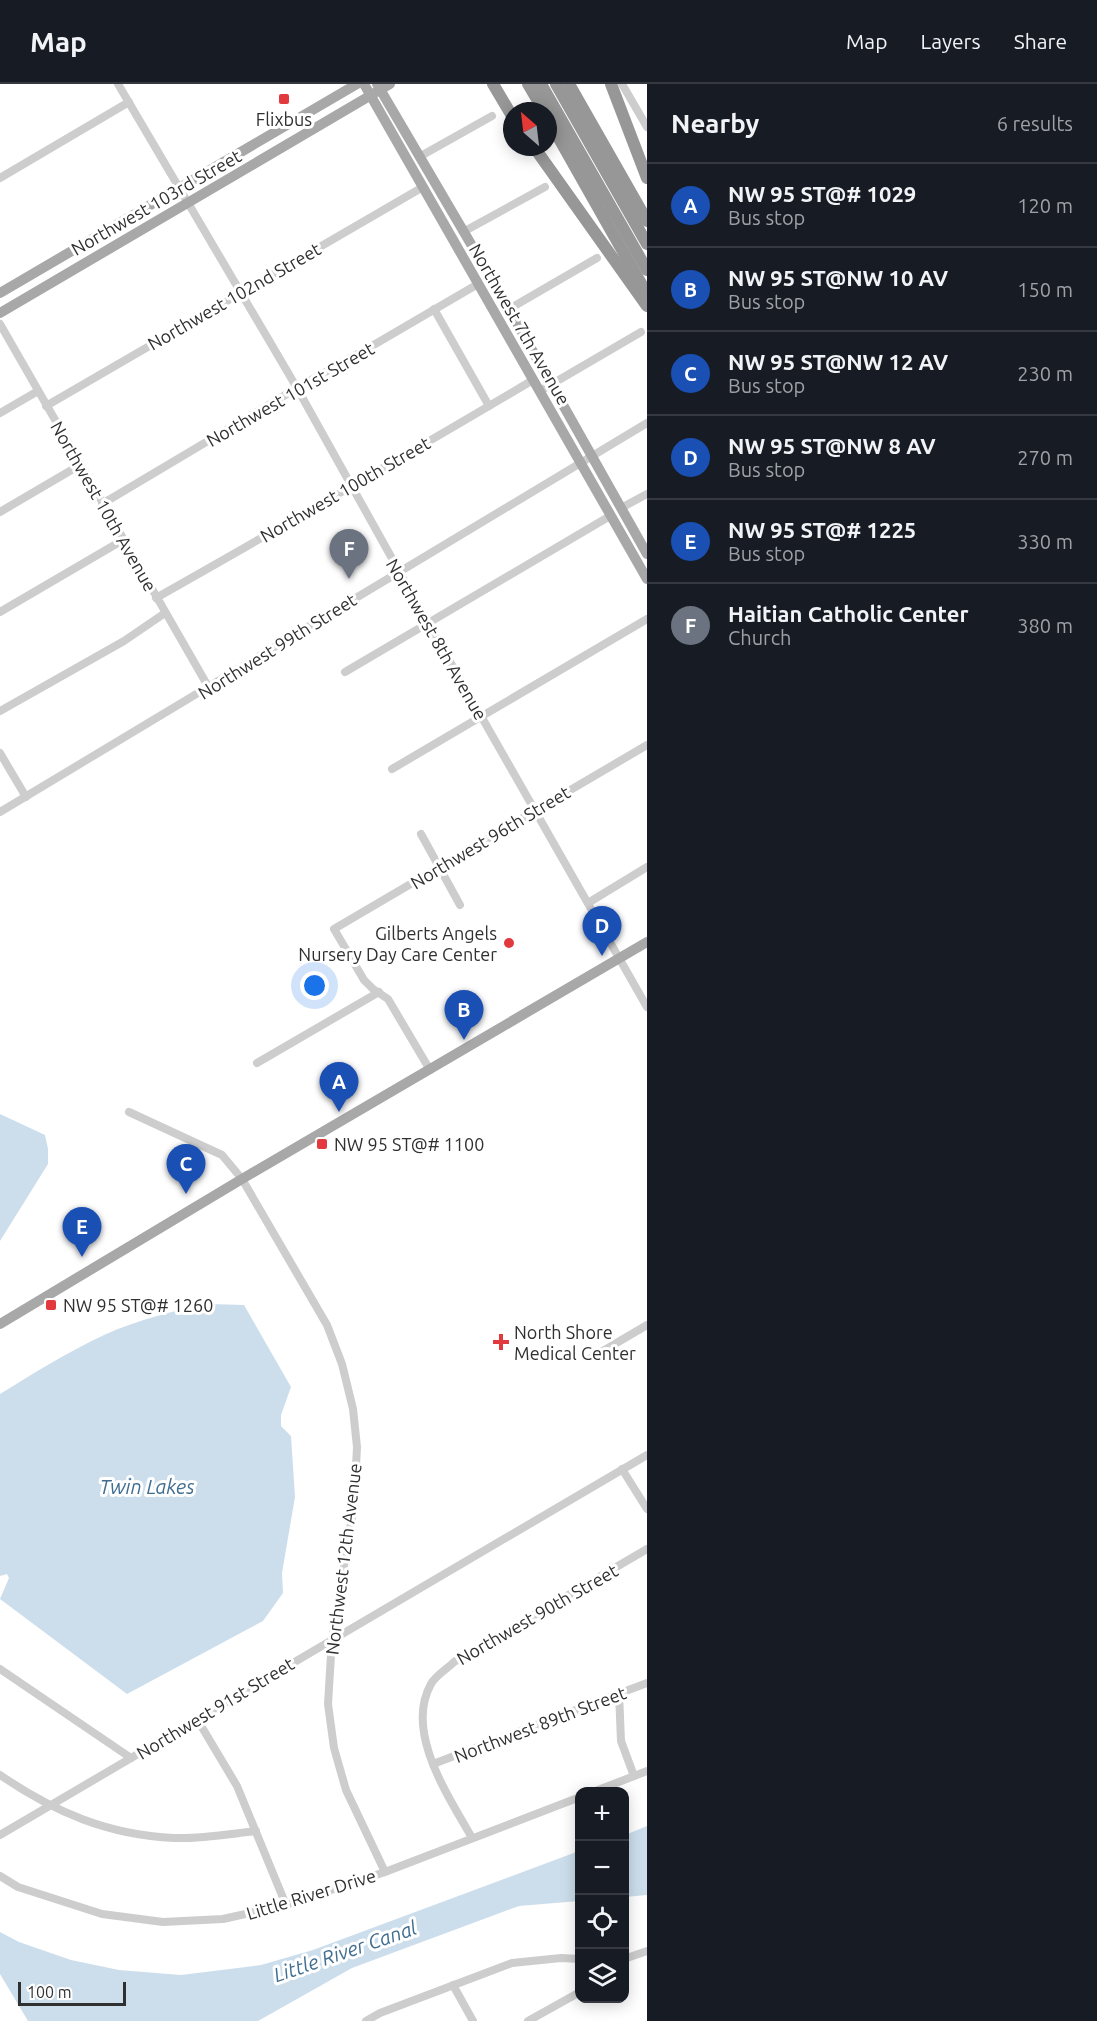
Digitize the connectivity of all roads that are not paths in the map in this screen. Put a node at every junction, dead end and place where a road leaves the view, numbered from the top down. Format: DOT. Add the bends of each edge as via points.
graph roads {
  1 [pos="118,84"];
  2 [pos="357,84"];
  3 [pos="364,84"];
  4 [pos="493,84"];
  5 [pos="528,84"];
  6 [pos="541,84"];
  7 [pos="556,84"];
  8 [pos="569,84"];
  9 [pos="611,84"];
  10 [pos="622,84"];
  11 [pos="380,88"];
  12 [pos="129,102"];
  13 [pos="504,102"];
  14 [pos="539,102"];
  15 [pos="492,116"];
  16 [pos="647,127"];
  17 [pos="557,135"];
  18 [pos="540,156"];
  19 [pos="419,157"];
  20 [pos="0,178"];
  21 [pos="647,178"];
  22 [pos="423,187"];
  23 [pos="545,187"];
  24 [pos="180,188"];
  25 [pos="189,202"];
  26 [pos="647,221"];
  27 [pos="463,232"];
  28 [pos="647,244"];
  29 [pos="597,258"];
  30 [pos="647,270"];
  31 [pos="478,284"];
  32 [pos="241,292"];
  33 [pos="0,293"];
  34 [pos="647,294"];
  35 [pos="647,306"];
  36 [pos="434,309"];
  37 [pos="509,309"];
  38 [pos="0,313"];
  39 [pos="0,324"];
  40 [pos="641,332"];
  41 [pos="523,334"];
  42 [pos="533,380"];
  43 [pos="552,384"];
  44 [pos="297,388"];
  45 [pos="38,391"];
  46 [pos="540,392"];
  47 [pos="46,406"];
  48 [pos="489,406"];
  49 [pos="0,413"];
  50 [pos="647,423"];
  51 [pos="592,457"];
  52 [pos="580,464"];
  53 [pos="80,465"];
  54 [pos="352,487"];
  55 [pos="647,494"];
  56 [pos="102,504"];
  57 [pos="621,508"];
  58 [pos="0,512"];
  59 [pos="610,516"];
  60 [pos="123,540"];
  61 [pos="647,554"];
  62 [pos="399,571"];
  63 [pos="647,579"];
  64 [pos="156,598"];
  65 [pos="0,612"];
  66 [pos="165,613"];
  67 [pos="647,619"];
  68 [pos="428,623"];
  69 [pos="345,672"];
  70 [pos="209,688"];
  71 [pos="0,711"];
  72 [pos="482,717"];
  73 [pos="647,745"];
  74 [pos="0,753"];
  75 [pos="392,769"];
  76 [pos="26,797"];
  77 [pos="535,810"];
  78 [pos="0,812"];
  79 [pos="421,834"];
  80 [pos="647,867"];
  81 [pos="440,868"];
  82 [pos="588,903"];
  83 [pos="460,905"];
  84 [pos="647,942"];
  85 [pos="619,959"];
  86 [pos="379,992"];
  87 [pos="647,1007"];
  88 [pos="257,1062"];
  89 [pos="430,1070"];
  90 [pos="129,1112"];
  91 [pos="242,1179"];
  92 [pos="0,1324"];
  93 [pos="647,1325"];
  94 [pos="591,1358"];
  95 [pos="647,1455"];
  96 [pos="622,1469"];
  97 [pos="647,1509"];
  98 [pos="647,1550"];
  99 [pos="332,1639"];
  100 [pos="0,1669"];
  101 [pos="647,1683"];
  102 [pos="619,1693"];
  103 [pos="197,1719"];
  104 [pos="131,1758"];
  105 [pos="433,1764"];
  106 [pos="647,1771"];
  107 [pos="0,1775"];
  108 [pos="634,1776"];
  109 [pos="604,1787"];
  110 [pos="575,1799"];
  111 [pos="50,1805"];
  112 [pos="256,1832"];
  113 [pos="0,1835"];
  114 [pos="472,1838"];
  115 [pos="385,1872"];
  116 [pos="0,1876"];
  117 [pos="286,1905"];
  118 [pos="647,1951"];
  119 [pos="629,1957"];
  120 [pos="575,1959"];
  121 [pos="453,1986"];
  122 [pos="575,1994"];
  123 [pos="366,2021"];
  124 [pos="473,2021"];
  125 [pos="528,2021"];
  1 -- 12 [label="street, Northwest 8th Avenue"];
  2 -- 24 [label="main road, Northwest 103rd Street"];
  3 -- 11 [label="main road, Northwest 7th Avenue"];
  4 -- 13 [label="highway"];
  5 -- 14 [label="highway"];
  6 -- 30 [label="highway"];
  7 -- 28 [label="highway"];
  8 -- 26 [label="highway"];
  9 -- 21 [label="highway"];
  10 -- 16 [label="street"];
  11 -- 19 [label="main road, Northwest 7th Avenue"];
  11 -- 22 [label="main road, Northwest 7th Avenue"];
  11 -- 25 [label="main road, Northwest 103rd Street"];
  12 -- 20 [label="street"];
  12 -- 24 [label="street, Northwest 8th Avenue"];
  15 -- 19 [label="street"];
  17 -- 34 [label="highway"];
  18 -- 35 [label="highway"];
  19 -- 27 [label="main road, Northwest 7th Avenue"];
  22 -- 27 [label="main road" via="434,195 452,227"];
  22 -- 31 [label="main road, Northwest 7th Avenue"];
  22 -- 32 [label="street, Northwest 102nd Street"];
  23 -- 27 [label="street"];
  24 -- 25 [label="street, Northwest 8th Avenue"];
  24 -- 33 [label="main road, Northwest 103rd Street"];
  25 -- 32 [label="street, Northwest 8th Avenue"];
  25 -- 38 [label="main road, Northwest 103rd Street"];
  27 -- 37 [label="main road, Northwest 7th Avenue"];
  29 -- 37 [label="street"];
  31 -- 36 [label="street, Northwest 101st Street"];
  31 -- 41 [label="main road" via="490,290 510,326"];
  31 -- 42 [label="main road, Northwest 7th Avenue"];
  32 -- 44 [label="street, Northwest 8th Avenue"];
  32 -- 47 [label="street, Northwest 102nd Street"];
  36 -- 44 [label="street, Northwest 101st Street"];
  36 -- 48 [label="street"];
  37 -- 41 [label="main road, Northwest 7th Avenue"];
  39 -- 45 [label="street, Northwest 10th Avenue"];
  40 -- 43 [label="street"];
  41 -- 43 [label="main road, Northwest 7th Avenue"];
  42 -- 46 [label="main road, Northwest 7th Avenue"];
  42 -- 48 [label="street, Northwest 100th Street"];
  43 -- 46 [label="street"];
  43 -- 51 [label="main road, Northwest 7th Avenue"];
  44 -- 54 [label="street, Northwest 8th Avenue"];
  44 -- 56 [label="street, Northwest 101st Street"];
  45 -- 47 [label="street, Northwest 10th Avenue"];
  45 -- 49 [label="street"];
  46 -- 52 [label="main road, Northwest 7th Avenue"];
  47 -- 53 [label="street, Northwest 10th Avenue"];
  48 -- 54 [label="street, Northwest 100th Street"];
  50 -- 51 [label="street, Northwest 99th Street"];
  51 -- 52 [label="street, Northwest 99th Street"];
  51 -- 57 [label="main road, Northwest 7th Avenue"];
  52 -- 59 [label="main road, Northwest 7th Avenue"];
  52 -- 62 [label="street, Northwest 99th Street"];
  53 -- 56 [label="street, Northwest 10th Avenue"];
  53 -- 58 [label="street"];
  54 -- 62 [label="street, Northwest 8th Avenue"];
  54 -- 64 [label="street, Northwest 100th Street"];
  55 -- 57 [label="street"];
  56 -- 60 [label="street, Northwest 10th Avenue"];
  57 -- 61 [label="main road, Northwest 7th Avenue"];
  59 -- 63 [label="main road, Northwest 7th Avenue"];
  59 -- 68 [label="street"];
  60 -- 64 [label="street, Northwest 10th Avenue"];
  60 -- 65 [label="street"];
  62 -- 68 [label="street, Northwest 8th Avenue"];
  62 -- 70 [label="street, Northwest 99th Street"];
  64 -- 66 [label="street, Northwest 10th Avenue"];
  66 -- 70 [label="street, Northwest 10th Avenue"];
  66 -- 71 [label="street" via="124,641"];
  67 -- 72 [label="street"];
  68 -- 69 [label="street"];
  68 -- 72 [label="street, Northwest 8th Avenue"];
  70 -- 76 [label="street, Northwest 99th Street"];
  72 -- 75 [label="street"];
  72 -- 77 [label="street, Northwest 8th Avenue"];
  73 -- 77 [label="street, Northwest 96th Street"];
  74 -- 76 [label="street"];
  76 -- 78 [label="street, Northwest 99th Street"];
  77 -- 81 [label="street, Northwest 96th Street"];
  77 -- 82 [label="street, Northwest 8th Avenue"];
  79 -- 81 [label="street"];
  80 -- 82 [label="street"];
  81 -- 83 [label="street"];
  81 -- 86 [label="street, Northwest 96th Street" via="334,929 364,980"];
  82 -- 85 [label="street, Northwest 8th Avenue"];
  84 -- 85 [label="main road"];
  85 -- 87 [label="street, Northwest 8th Avenue"];
  85 -- 89 [label="main road"];
  86 -- 88 [label="street"];
  86 -- 89 [label="street" via="388,999"];
  89 -- 91 [label="main road"];
  90 -- 91 [label="street, Northwest 12th Avenue" via="222,1155"];
  91 -- 92 [label="main road"];
  91 -- 99 [label="street, Northwest 12th Avenue" via="327,1326 353,1409 357,1448 354,1505"];
  93 -- 94 [label="street"];
  95 -- 96 [label="street, Northwest 91st Street"];
  96 -- 97 [label="street"];
  96 -- 99 [label="street, Northwest 91st Street"];
  98 -- 105 [label="street, Northwest 90th Street" via="454,1662 431,1683 422,1707 423,1731"];
  99 -- 103 [label="street, Northwest 91st Street"];
  99 -- 115 [label="street, Northwest 12th Avenue" via="328,1704 334,1748 346,1790"];
  100 -- 104 [label="street"];
  101 -- 102 [label="street, Northwest 89th Street"];
  102 -- 105 [label="street, Northwest 89th Street"];
  102 -- 108 [label="street" via="621,1741"];
  103 -- 104 [label="street, Northwest 91st Street"];
  103 -- 112 [label="street" via="237,1786"];
  104 -- 111 [label="street, Northwest 91st Street"];
  105 -- 114 [label="street"];
  106 -- 108 [label="street"];
  107 -- 111 [label="street"];
  108 -- 109 [label="street"];
  110 -- 114 [label="street, Little River Drive"];
  111 -- 112 [label="street" via="124,1833 176,1838"];
  111 -- 113 [label="street, Northwest 91st Street"];
  112 -- 117 [label="street"];
  114 -- 115 [label="street, Little River Drive"];
  115 -- 117 [label="street, Little River Drive"];
  116 -- 117 [label="street, Little River Drive" via="18,1887 102,1914 163,1922 223,1919"];
  118 -- 119 [label="street"];
  120 -- 121 [label="street" via="512,1963"];
  121 -- 123 [label="street"];
  121 -- 124 [label="street"];
  122 -- 125 [label="street"];
}
